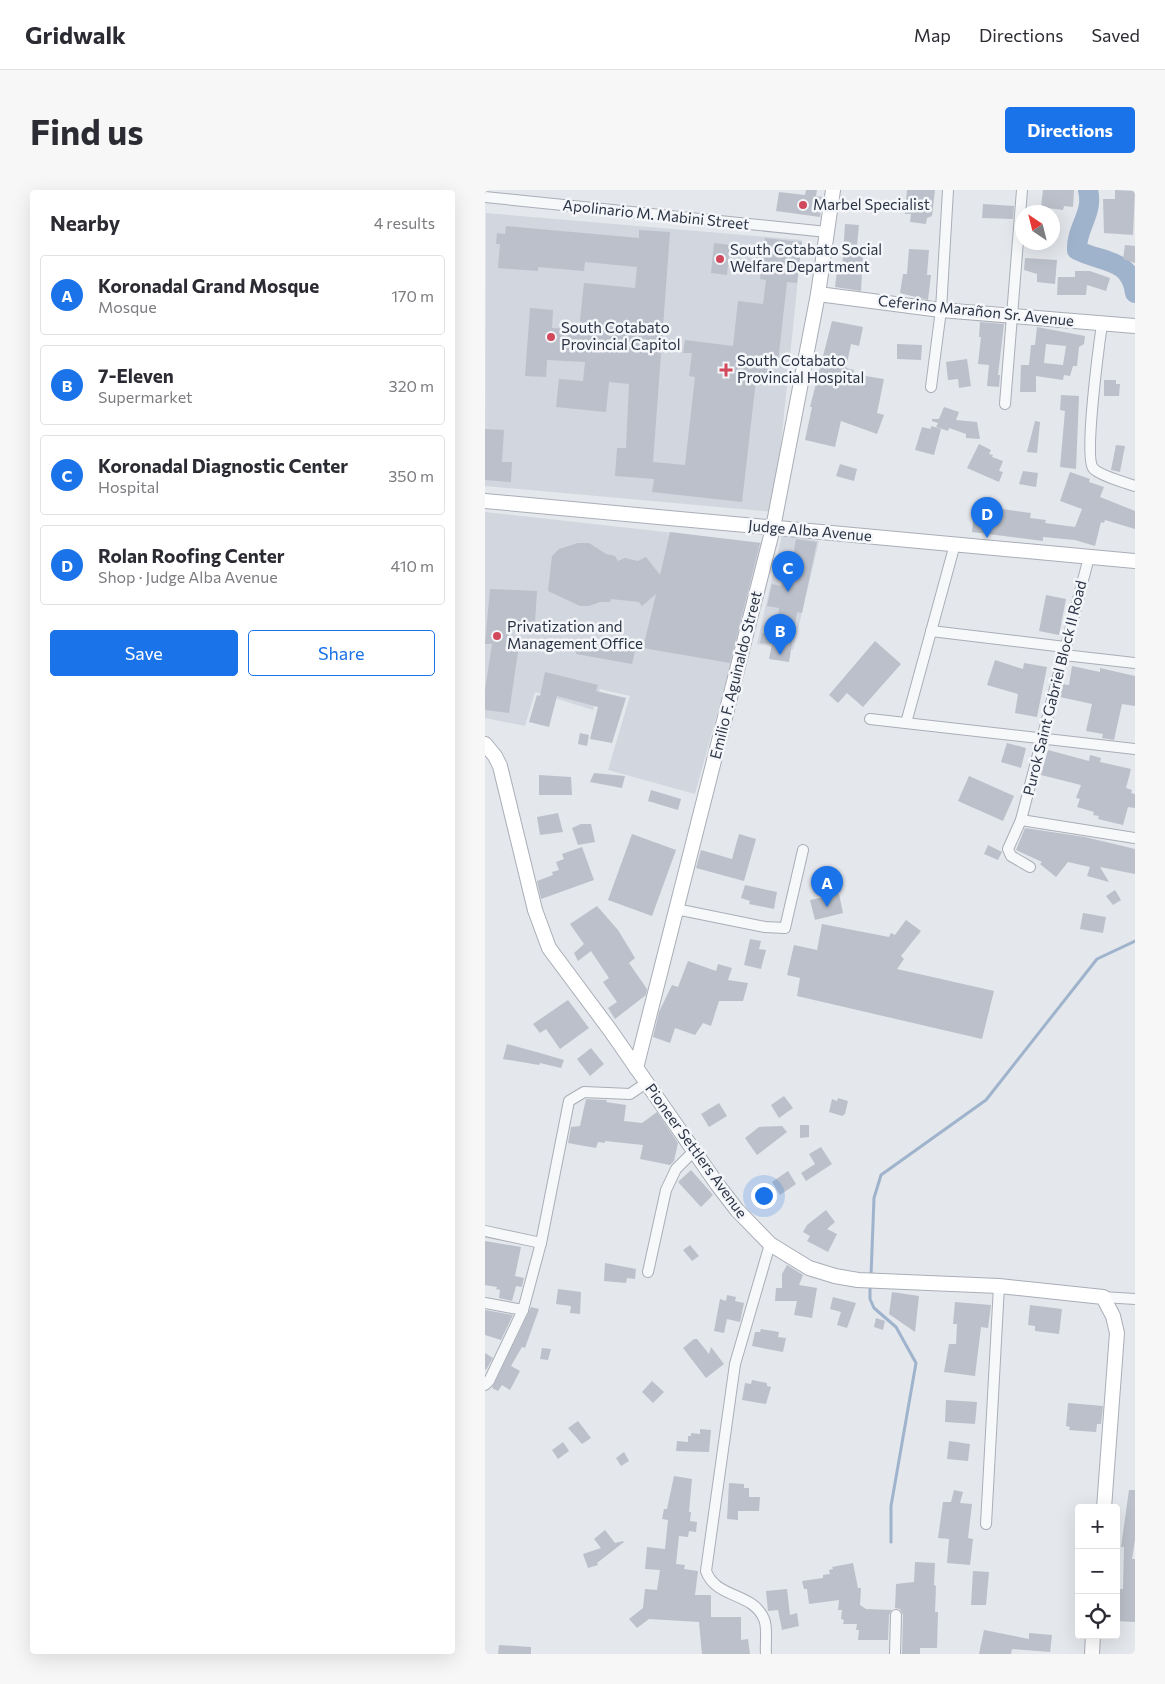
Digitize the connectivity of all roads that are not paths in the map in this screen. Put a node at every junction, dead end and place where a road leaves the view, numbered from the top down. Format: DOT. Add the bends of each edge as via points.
graph roads {
  1 [pos="833,190"];
  2 [pos="948,190"];
  3 [pos="1022,190"];
  4 [pos="485,197"];
  5 [pos="827,232"];
  6 [pos="818,294"];
  7 [pos="941,310"];
  8 [pos="1013,316"];
  9 [pos="1101,324"];
  10 [pos="1132,326"];
  11 [pos="931,387"];
  12 [pos="1005,404"];
  13 [pos="1135,486"];
  14 [pos="485,501"];
  15 [pos="773,528"];
  16 [pos="955,544"];
  17 [pos="1089,557"];
  18 [pos="1135,561"];
  19 [pos="931,631"];
  20 [pos="1065,651"];
  21 [pos="1135,663"];
  22 [pos="870,719"];
  23 [pos="906,723"];
  24 [pos="1042,737"];
  25 [pos="485,744"];
  26 [pos="1135,749"];
  27 [pos="1021,820"];
  28 [pos="1135,838"];
  29 [pos="803,850"];
  30 [pos="1030,867"];
  31 [pos="676,909"];
  32 [pos="636,1068"];
  33 [pos="647,1083"];
  34 [pos="693,1152"];
  35 [pos="485,1231"];
  36 [pos="541,1243"];
  37 [pos="770,1244"];
  38 [pos="647,1272"];
  39 [pos="999,1286"];
  40 [pos="1103,1297"];
  41 [pos="1135,1299"];
  42 [pos="485,1303"];
  43 [pos="523,1310"];
  44 [pos="485,1385"];
  45 [pos="1104,1504"];
  46 [pos="986,1524"];
  47 [pos="896,1615"];
  48 [pos="1093,1639"];
  49 [pos="766,1654"];
  50 [pos="895,1654"];
  51 [pos="1092,1654"];
  1 -- 5 [label="street, Emilio F. Aguinaldo Street"];
  2 -- 7 [label="street"];
  3 -- 8 [label="street"];
  4 -- 5 [label="street, Apolinario M. Mabini Street"];
  5 -- 6 [label="street, Emilio F. Aguinaldo Street"];
  6 -- 7 [label="street, Ceferino Marañon Sr. Avenue"];
  6 -- 15 [label="street, Emilio F. Aguinaldo Street"];
  7 -- 8 [label="street, Ceferino Marañon Sr. Avenue"];
  7 -- 11 [label="street"];
  8 -- 9 [label="street, Ceferino Marañon Sr. Avenue"];
  8 -- 12 [label="street"];
  9 -- 10 [label="street, Ceferino Marañon Sr. Avenue"];
  9 -- 13 [label="street" via="1090,440 1091,464 1095,470"];
  14 -- 15 [label="street, Judge Alba Avenue"];
  15 -- 16 [label="street, Judge Alba Avenue"];
  15 -- 31 [label="street, Emilio F. Aguinaldo Street"];
  16 -- 17 [label="street, Judge Alba Avenue"];
  16 -- 19 [label="street"];
  17 -- 18 [label="street, Judge Alba Avenue"];
  17 -- 20 [label="street, Purok Saint Gabriel Block II Road"];
  19 -- 20 [label="street"];
  19 -- 23 [label="street"];
  20 -- 21 [label="street"];
  20 -- 24 [label="street, Purok Saint Gabriel Block II Road"];
  22 -- 23 [label="street"];
  23 -- 24 [label="street"];
  24 -- 26 [label="street"];
  24 -- 27 [label="street, Purok Saint Gabriel Block II Road"];
  25 -- 32 [label="street, Pioneer Settlers Avenue" via="500,766 542,932 549,948"];
  27 -- 28 [label="street"];
  27 -- 30 [label="street, Purok Saint Gabriel Block II Road" via="1008,849 1011,856"];
  29 -- 31 [label="street" via="785,928"];
  31 -- 32 [label="street, Emilio F. Aguinaldo Street"];
  32 -- 33 [label="street, Pioneer Settlers Avenue"];
  33 -- 34 [label="street, Pioneer Settlers Avenue"];
  33 -- 36 [label="street" via="630,1094 584,1092 569,1102"];
  34 -- 37 [label="street, Pioneer Settlers Avenue" via="737,1210"];
  34 -- 38 [label="street" via="671,1176"];
  35 -- 36 [label="street"];
  36 -- 43 [label="street"];
  37 -- 39 [label="street, Pioneer Settlers Avenue" via="809,1268 858,1280"];
  37 -- 49 [label="street" via="735,1364 706,1572 719,1589 755,1604 765,1620"];
  39 -- 40 [label="street, Pioneer Settlers Avenue"];
  39 -- 46 [label="street"];
  40 -- 41 [label="street"];
  40 -- 45 [label="street" via="1117,1333"];
  42 -- 43 [label="street"];
  43 -- 44 [label="street"];
  47 -- 50 [label="street"];
  48 -- 51 [label="street"];
}
